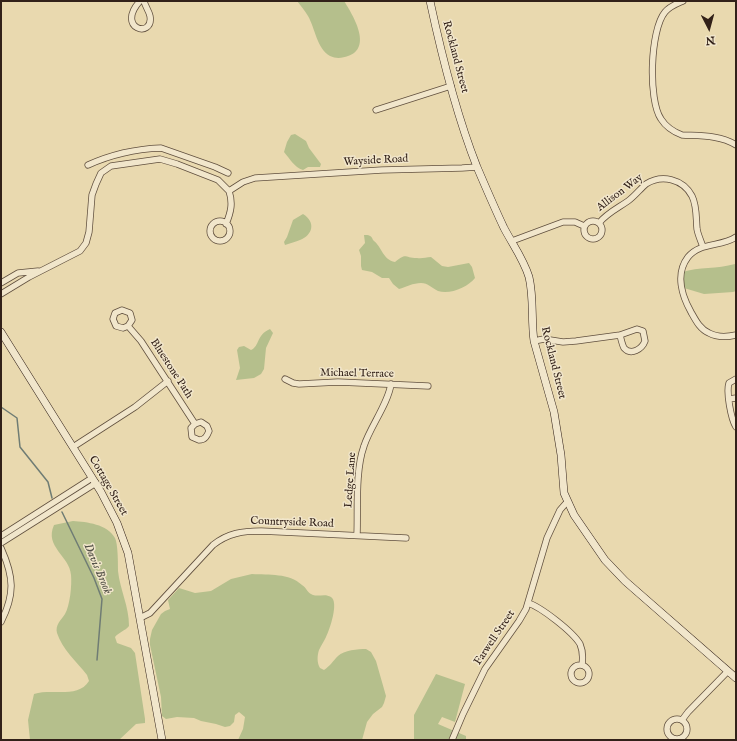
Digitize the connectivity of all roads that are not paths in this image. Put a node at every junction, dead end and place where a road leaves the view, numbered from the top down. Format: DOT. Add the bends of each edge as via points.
graph roads {
  1 [pos="140,1"];
  2 [pos="144,1"];
  3 [pos="430,1"];
  4 [pos="683,1"];
  5 [pos="451,86"];
  6 [pos="376,110"];
  7 [pos="736,145"];
  8 [pos="161,148"];
  9 [pos="102,159"];
  10 [pos="160,159"];
  11 [pos="202,162"];
  12 [pos="88,165"];
  13 [pos="477,167"];
  14 [pos="106,170"];
  15 [pos="198,172"];
  16 [pos="228,173"];
  17 [pos="229,191"];
  18 [pos="599,223"];
  19 [pos="226,224"];
  20 [pos="584,226"];
  21 [pos="736,237"];
  22 [pos="512,242"];
  23 [pos="703,247"];
  24 [pos="41,271"];
  25 [pos="1,283"];
  26 [pos="1,294"];
  27 [pos="128,326"];
  28 [pos="1,332"];
  29 [pos="620,335"];
  30 [pos="736,335"];
  31 [pos="534,340"];
  32 [pos="285,379"];
  33 [pos="736,379"];
  34 [pos="168,381"];
  35 [pos="391,384"];
  36 [pos="428,386"];
  37 [pos="736,398"];
  38 [pos="729,399"];
  39 [pos="195,424"];
  40 [pos="736,427"];
  41 [pos="73,448"];
  42 [pos="94,481"];
  43 [pos="567,502"];
  44 [pos="357,535"];
  45 [pos="1,536"];
  46 [pos="406,538"];
  47 [pos="1,543"];
  48 [pos="1,548"];
  49 [pos="528,604"];
  50 [pos="140,618"];
  51 [pos="1,622"];
  52 [pos="582,665"];
  53 [pos="728,671"];
  54 [pos="736,678"];
  55 [pos="682,720"];
  56 [pos="162,740"];
  57 [pos="452,740"];
  1 -- 2 [label="street" via="131,14 133,24 141,29 150,23"];
  3 -- 5 [label="street, Rockland Street"];
  4 -- 7 [label="street" via="672,6 662,17 656,37 652,76 657,110 664,124 678,134 715,137"];
  5 -- 6 [label="street"];
  5 -- 13 [label="street, Rockland Street"];
  8 -- 9 [label="street"];
  8 -- 10 [label="street"];
  8 -- 11 [label="street"];
  9 -- 12 [label="street"];
  9 -- 14 [label="street"];
  10 -- 14 [label="street" via="111,166"];
  10 -- 15 [label="street"];
  11 -- 15 [label="street"];
  11 -- 16 [label="street"];
  13 -- 17 [label="street, Wayside Road" via="255,178"];
  13 -- 22 [label="street, Rockland Street"];
  14 -- 24 [label="street" via="101,173 92,195 86,243 80,251"];
  15 -- 17 [label="street" via="218,180"];
  17 -- 19 [label="street" via="232,206"];
  18 -- 20 [label="street, Allison Way" via="590,221"];
  18 -- 20 [label="street, Allison Way" via="601,234 594,239 585,235"];
  18 -- 23 [label="street, Allison Way" via="648,184 660,179 672,180 686,188 693,198 698,234"];
  20 -- 22 [label="street, Allison Way" via="575,222 563,222"];
  21 -- 23 [label="street"];
  22 -- 31 [label="street, Rockland Street" via="531,286"];
  23 -- 30 [label="street" via="695,251 683,267 682,294 700,326 709,334 721,337"];
  24 -- 25 [label="street" via="18,273"];
  24 -- 26 [label="street"];
  27 -- 34 [label="street, Bluestone Path"];
  28 -- 41 [label="street, Cottage Street"];
  29 -- 29 [label="street" via="641,329 645,341 642,347 632,352 624,346"];
  29 -- 31 [label="street" via="570,342"];
  31 -- 43 [label="street, Rockland Street" via="554,412"];
  32 -- 35 [label="street, Michael Terrace" via="299,384"];
  33 -- 38 [label="street" via="728,385"];
  34 -- 39 [label="street, Bluestone Path"];
  34 -- 41 [label="street" via="135,407"];
  35 -- 36 [label="street, Michael Terrace"];
  35 -- 44 [label="street, Ledge Lane" via="361,455"];
  37 -- 38 [label="street"];
  38 -- 40 [label="street"];
  41 -- 42 [label="street, Cottage Street"];
  42 -- 45 [label="street"];
  42 -- 47 [label="street"];
  42 -- 50 [label="street, Cottage Street" via="125,542"];
  43 -- 49 [label="street, Farwell Street" via="560,510 547,538"];
  43 -- 53 [label="street, Rockland Street" via="605,560 634,590"];
  44 -- 46 [label="street, Countryside Road"];
  44 -- 50 [label="street, Countryside Road" via="261,531 232,534 214,545 150,613"];
  48 -- 51 [label="street" via="12,586 10,602"];
  49 -- 52 [label="street" via="544,610 577,640 582,650"];
  49 -- 57 [label="street, Farwell Street" via="485,669"];
  50 -- 56 [label="street, Cottage Street"];
  53 -- 54 [label="street, Rockland Street"];
  53 -- 55 [label="street"];
}
